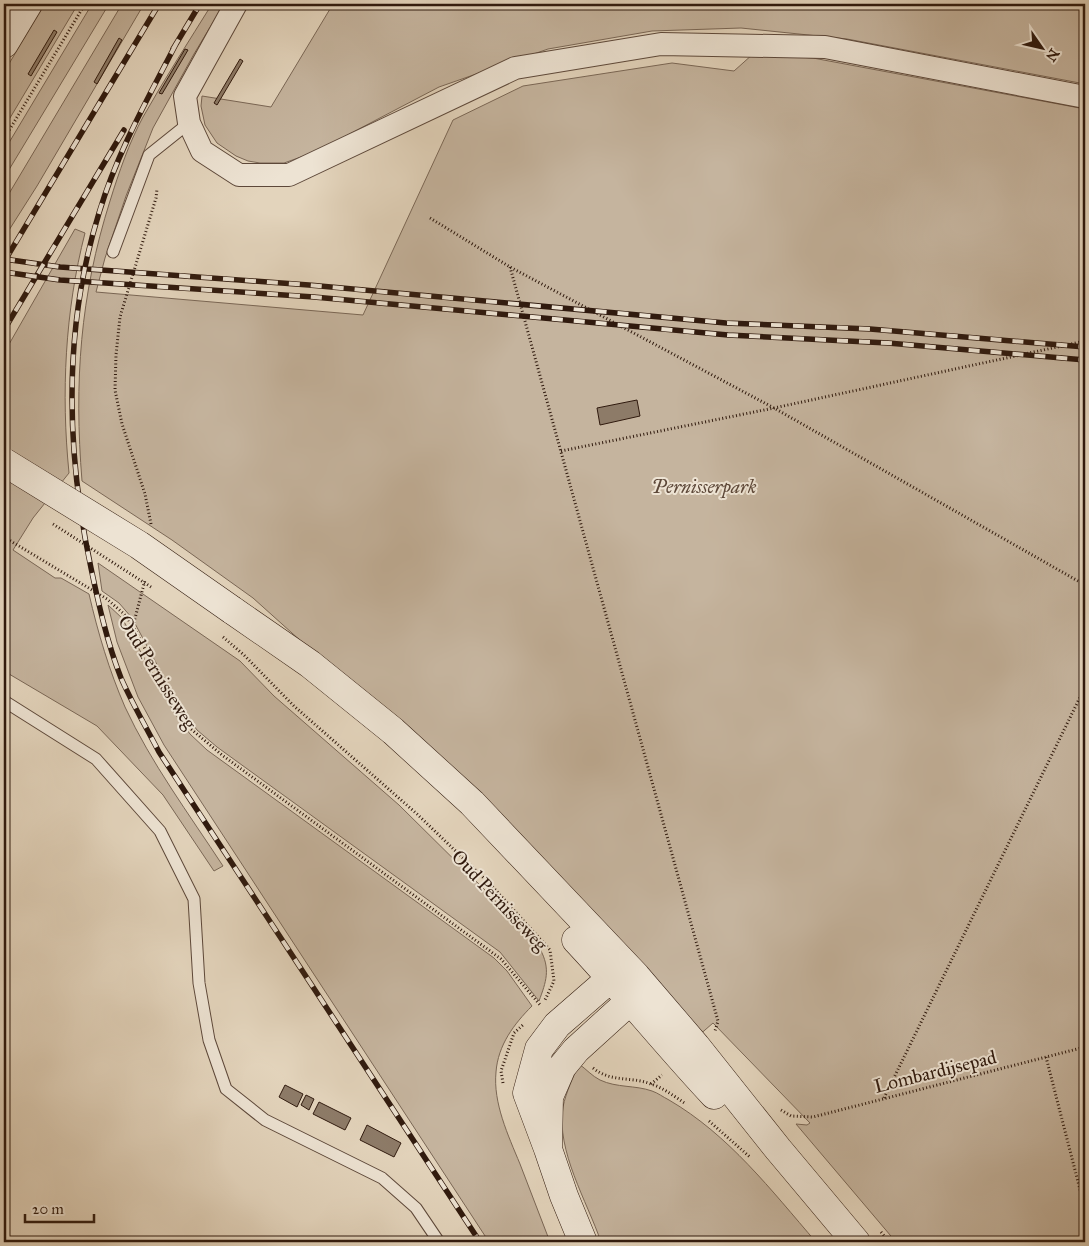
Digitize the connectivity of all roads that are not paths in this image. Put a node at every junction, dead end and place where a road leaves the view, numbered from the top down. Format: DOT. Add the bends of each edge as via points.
graph roads {
  1 [pos="28,4"];
  2 [pos="236,4"];
  3 [pos="4,44"];
  4 [pos="1085,97"];
  5 [pos="189,123"];
  6 [pos="114,252"];
  7 [pos="4,462"];
  8 [pos="4,701"];
  9 [pos="626,985"];
  10 [pos="439,1242"];
  11 [pos="583,1242"];
  12 [pos="856,1242"];
  1 -- 3 [label="street"];
  2 -- 5 [label="street" via="186,96"];
  4 -- 5 [label="street" via="825,47 661,44 515,68 289,175 239,176 202,151"];
  5 -- 6 [label="lane" via="149,154"];
  7 -- 9 [label="street, bridge" via="139,545 225,621 310,664 393,731 472,803"];
  8 -- 10 [label="lane" via="96,759 160,831 194,899 199,983 209,1040 226,1089 265,1120 382,1178 416,1208"];
  9 -- 11 [label="street" via="557,1025 539,1049 527,1093"];
  9 -- 12 [label="street" via="696,1046"];
}
